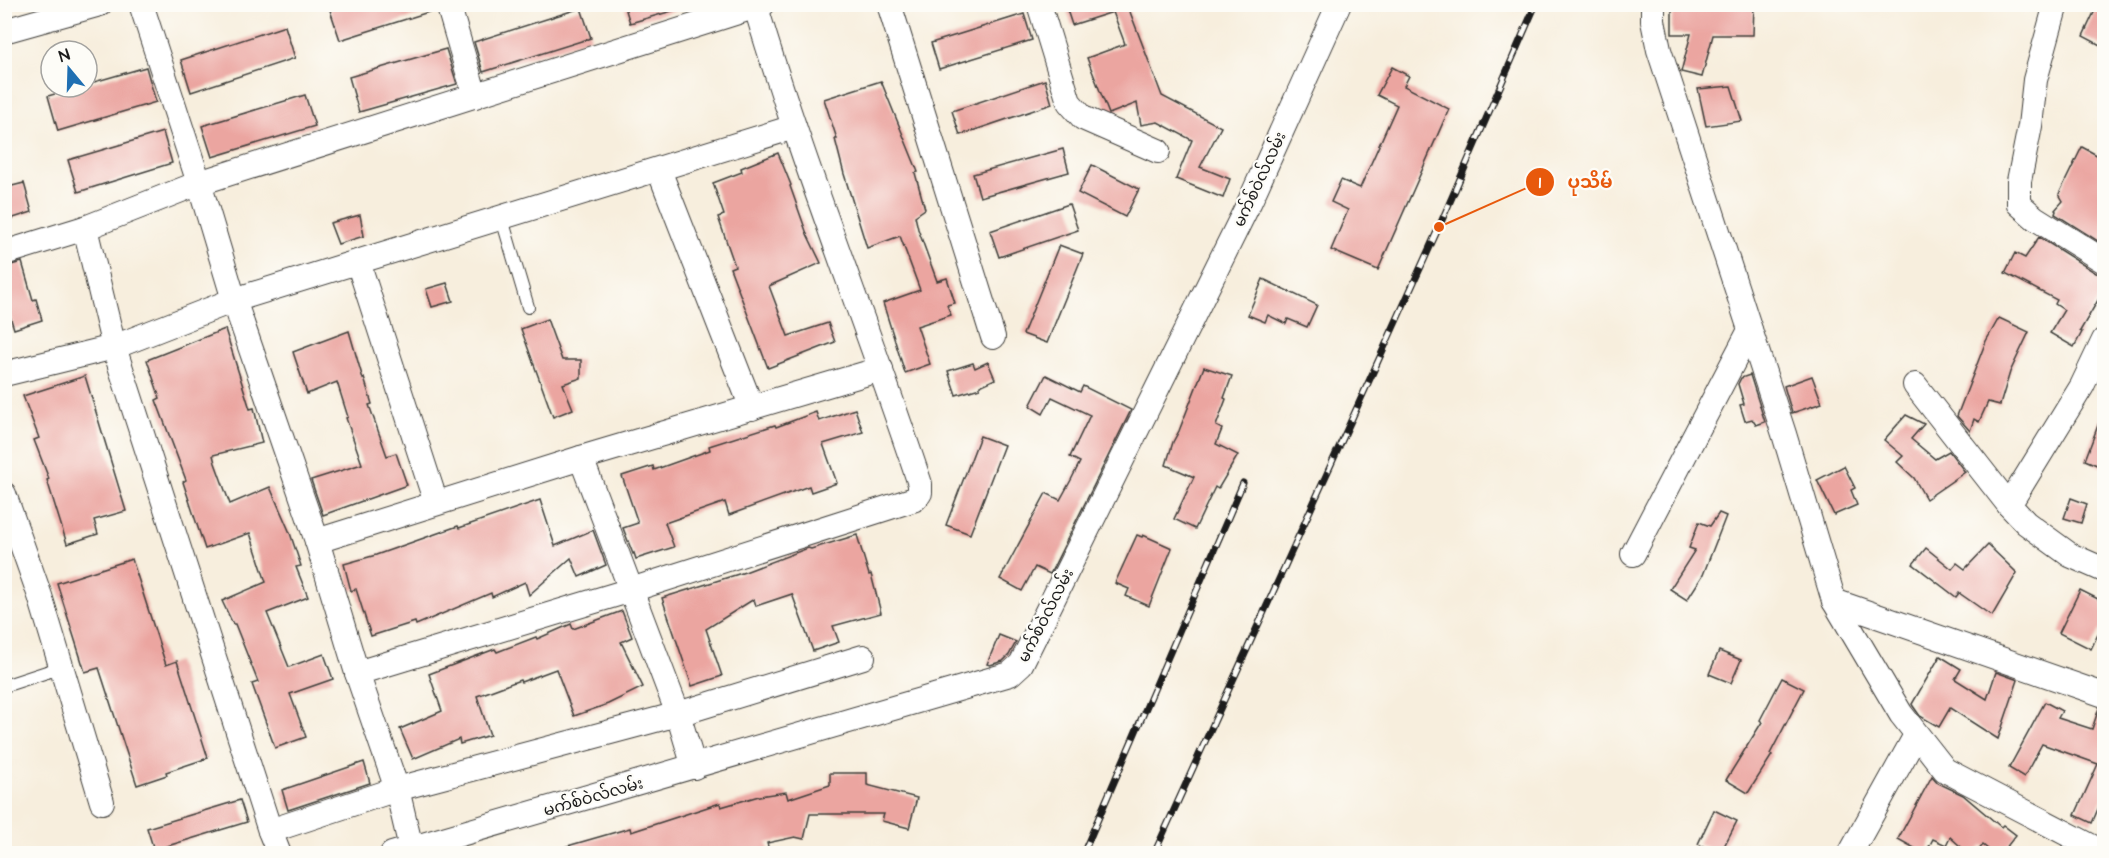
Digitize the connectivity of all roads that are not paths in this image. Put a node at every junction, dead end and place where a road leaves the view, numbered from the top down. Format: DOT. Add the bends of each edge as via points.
graph roads {
  1 [pos="100,4"];
  2 [pos="141,4"];
  3 [pos="448,4"];
  4 [pos="889,4"];
  5 [pos="1039,4"];
  6 [pos="1339,4"];
  7 [pos="1653,4"];
  8 [pos="2056,4"];
  9 [pos="758,5"];
  10 [pos="4,31"];
  11 [pos="475,96"];
  12 [pos="794,127"];
  13 [pos="1158,151"];
  14 [pos="659,170"];
  15 [pos="199,183"];
  16 [pos="502,219"];
  17 [pos="85,228"];
  18 [pos="4,253"];
  19 [pos="358,261"];
  20 [pos="2104,261"];
  21 [pos="234,300"];
  22 [pos="528,307"];
  23 [pos="1750,330"];
  24 [pos="993,337"];
  25 [pos="2104,340"];
  26 [pos="114,347"];
  27 [pos="882,369"];
  28 [pos="4,374"];
  29 [pos="1914,385"];
  30 [pos="752,408"];
  31 [pos="581,458"];
  32 [pos="6,502"];
  33 [pos="436,503"];
  34 [pos="2009,505"];
  35 [pos="317,541"];
  36 [pos="1633,554"];
  37 [pos="2104,570"];
  38 [pos="631,590"];
  39 [pos="1834,601"];
  40 [pos="863,657"];
  41 [pos="62,667"];
  42 [pos="357,673"];
  43 [pos="4,686"];
  44 [pos="2104,696"];
  45 [pos="678,714"];
  46 [pos="1916,735"];
  47 [pos="694,767"];
  48 [pos="397,789"];
  49 [pos="102,802"];
  50 [pos="270,831"];
  51 [pos="401,851"];
  52 [pos="2104,853"];
  53 [pos="279,854"];
  54 [pos="1851,854"];
  1 -- 10 [label="street"];
  2 -- 15 [label="street"];
  3 -- 11 [label="street"];
  4 -- 24 [label="street"];
  5 -- 13 [label="street" via="1069,102 1083,118"];
  6 -- 47 [label="street, မက်စ်ဝဲလ်လမ်း" via="1250,201 1021,664 997,679"];
  7 -- 23 [label="street" via="1659,50"];
  8 -- 20 [label="street" via="2035,80 2019,204"];
  9 -- 11 [label="street"];
  9 -- 12 [label="street"];
  11 -- 15 [label="street"];
  12 -- 14 [label="street"];
  12 -- 27 [label="street"];
  14 -- 16 [label="street"];
  14 -- 30 [label="street"];
  15 -- 17 [label="street"];
  15 -- 21 [label="street"];
  16 -- 19 [label="street"];
  16 -- 22 [label="lane"];
  17 -- 18 [label="street"];
  17 -- 26 [label="street"];
  19 -- 21 [label="street"];
  19 -- 33 [label="street"];
  21 -- 26 [label="street"];
  21 -- 35 [label="street"];
  23 -- 36 [label="street"];
  23 -- 39 [label="street"];
  25 -- 34 [label="street" via="2082,387"];
  26 -- 28 [label="street"];
  26 -- 50 [label="street"];
  27 -- 30 [label="street"];
  27 -- 38 [label="street" via="920,484 915,499"];
  29 -- 34 [label="street"];
  30 -- 31 [label="street"];
  31 -- 33 [label="street"];
  31 -- 38 [label="street"];
  32 -- 41 [label="street"];
  33 -- 35 [label="street"];
  34 -- 37 [label="street" via="2026,523 2070,555"];
  35 -- 42 [label="street"];
  38 -- 42 [label="street"];
  38 -- 45 [label="street"];
  39 -- 44 [label="street"];
  39 -- 46 [label="street"];
  40 -- 45 [label="street"];
  41 -- 43 [label="lane"];
  41 -- 49 [label="street"];
  42 -- 48 [label="street"];
  45 -- 47 [label="street"];
  45 -- 48 [label="street"];
  46 -- 52 [label="street" via="1946,770"];
  46 -- 54 [label="street"];
  47 -- 51 [label="street, မက်စ်ဝဲလ်လမ်း"];
  48 -- 50 [label="street"];
  48 -- 51 [label="street"];
  50 -- 53 [label="street"];
}
